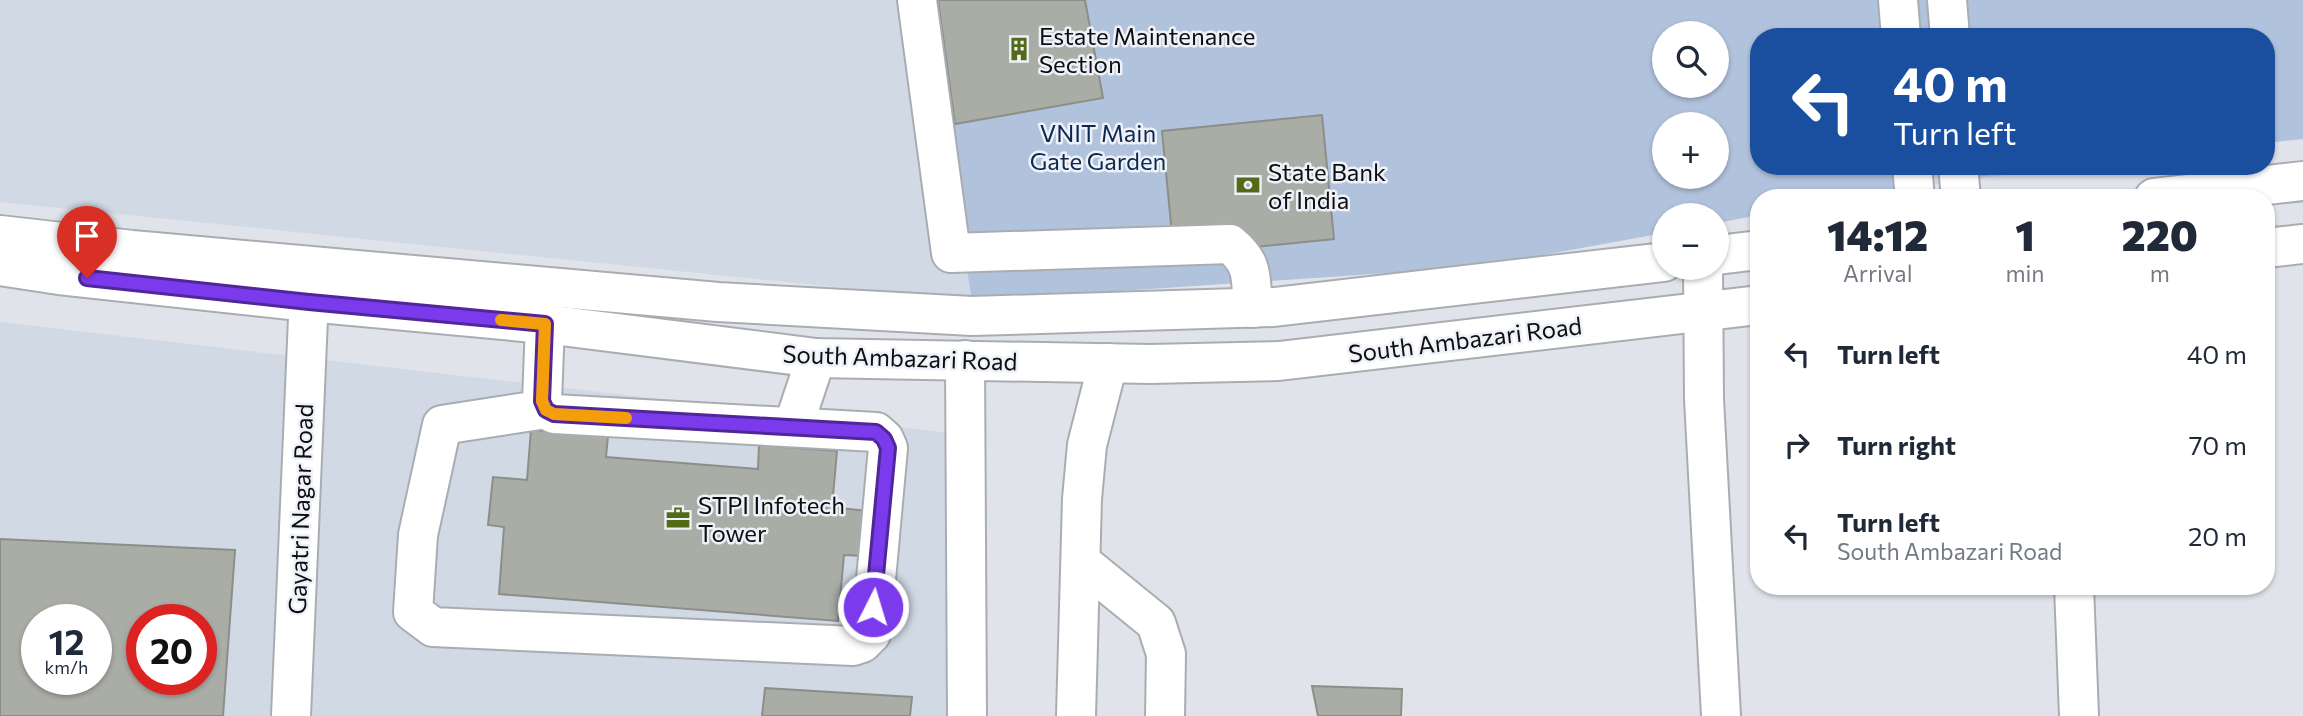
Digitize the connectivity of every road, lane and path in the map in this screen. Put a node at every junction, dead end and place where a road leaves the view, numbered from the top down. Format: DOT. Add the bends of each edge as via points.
graph roads {
  1 [pos="917,0"];
  2 [pos="1898,0"];
  3 [pos="1947,0"];
  4 [pos="1901,28"];
  5 [pos="1949,28"];
  6 [pos="2303,181"];
  7 [pos="2233,189"];
  8 [pos="0,236"];
  9 [pos="2303,244"];
  10 [pos="2275,247"];
  11 [pos="1750,251"];
  12 [pos="1729,254"];
  13 [pos="1652,264"];
  14 [pos="0,266"];
  15 [pos="1703,280"];
  16 [pos="309,284"];
  17 [pos="1750,306"];
  18 [pos="1253,308"];
  19 [pos="1704,311"];
  20 [pos="545,324"];
  21 [pos="816,358"];
  22 [pos="965,359"];
  23 [pos="1108,363"];
  24 [pos="546,410"];
  25 [pos="793,427"];
  26 [pos="1081,562"];
  27 [pos="2074,595"];
  28 [pos="291,716"];
  29 [pos="967,716"];
  30 [pos="1076,716"];
  31 [pos="1165,716"];
  32 [pos="1721,716"];
  33 [pos="2079,716"];
  1 -- 18 [label="main road" via="951,253 1230,244 1245,256 1249,266"];
  2 -- 4 [label="main road"];
  3 -- 5 [label="main road"];
  6 -- 7 [label="main road"];
  8 -- 16 [label="main road" via="132,250"];
  9 -- 10 [label="main road"];
  11 -- 12 [label="main road"];
  13 -- 18 [label="main road"];
  14 -- 16 [label="main road, South Ambazari Road" via="60,275"];
  15 -- 19 [label="main road"];
  16 -- 18 [label="main road" via="972,316"];
  16 -- 20 [label="main road, South Ambazari Road"];
  16 -- 28 [label="main road, Gayatri Nagar Road"];
  17 -- 19 [label="main road, South Ambazari Road"];
  19 -- 23 [label="main road, South Ambazari Road" via="1279,361"];
  19 -- 32 [label="main road" via="1704,399"];
  20 -- 21 [label="main road, South Ambazari Road"];
  20 -- 24 [label="main road" via="542,401"];
  21 -- 22 [label="main road, South Ambazari Road"];
  21 -- 25 [label="main road"];
  22 -- 23 [label="main road, South Ambazari Road"];
  22 -- 29 [label="main road"];
  23 -- 26 [label="main road" via="1087,445"];
  24 -- 25 [label="main road"];
  24 -- 25 [label="main road" via="442,425 418,535 413,612 433,627 862,643 871,634 888,448 876,432"];
  26 -- 30 [label="main road"];
  26 -- 31 [label="main road" via="1156,623 1166,654"];
  27 -- 33 [label="main road"];
}
